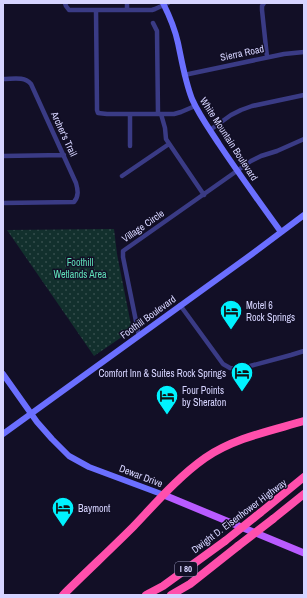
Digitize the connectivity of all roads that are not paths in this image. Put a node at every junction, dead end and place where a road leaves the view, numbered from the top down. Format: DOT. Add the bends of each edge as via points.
graph roads {
  1 [pos="127,3"];
  2 [pos="264,3"];
  3 [pos="165,4"];
  4 [pos="66,6"];
  5 [pos="96,10"];
  6 [pos="127,10"];
  7 [pos="153,23"];
  8 [pos="304,52"];
  9 [pos="267,57"];
  10 [pos="184,75"];
  11 [pos="3,79"];
  12 [pos="304,95"];
  13 [pos="195,106"];
  14 [pos="130,114"];
  15 [pos="160,114"];
  16 [pos="210,130"];
  17 [pos="304,139"];
  18 [pos="169,144"];
  19 [pos="130,146"];
  20 [pos="64,155"];
  21 [pos="3,156"];
  22 [pos="237,172"];
  23 [pos="122,176"];
  24 [pos="204,195"];
  25 [pos="3,203"];
  26 [pos="304,215"];
  27 [pos="281,232"];
  28 [pos="180,305"];
  29 [pos="139,336"];
  30 [pos="304,351"];
  31 [pos="3,374"];
  32 [pos="31,414"];
  33 [pos="304,422"];
  34 [pos="3,434"];
  35 [pos="304,477"];
  36 [pos="304,494"];
  37 [pos="164,495"];
  38 [pos="304,553"];
  39 [pos="63,595"];
  40 [pos="146,595"];
  41 [pos="171,595"];
  1 -- 6 [label="street"];
  2 -- 9 [label="street" via="262,10"];
  3 -- 6 [label="street" via="152,10"];
  3 -- 10 [label="main road, White Mountain Boulevard" via="178,42"];
  4 -- 5 [label="street" via="71,10"];
  5 -- 6 [label="street"];
  5 -- 14 [label="street" via="97,110 102,114"];
  7 -- 15 [label="street" via="157,32"];
  8 -- 9 [label="street, Sierra Road"];
  9 -- 10 [label="street, Sierra Road"];
  10 -- 13 [label="main road, White Mountain Boulevard"];
  11 -- 20 [label="street, Archer's Trail" via="28,80"];
  12 -- 16 [label="street" via="241,110"];
  13 -- 15 [label="street" via="174,114"];
  13 -- 16 [label="main road, White Mountain Boulevard"];
  14 -- 15 [label="street"];
  14 -- 19 [label="street"];
  15 -- 18 [label="street"];
  16 -- 22 [label="main road, White Mountain Boulevard"];
  17 -- 22 [label="street" via="261,156"];
  18 -- 23 [label="street"];
  18 -- 24 [label="street"];
  20 -- 21 [label="street"];
  20 -- 25 [label="street, Archer's Trail" via="78,192 74,202"];
  22 -- 24 [label="street"];
  22 -- 27 [label="main road, White Mountain Boulevard"];
  24 -- 29 [label="street, Village Circle" via="124,251 123,257"];
  26 -- 27 [label="main road, Foothill Boulevard"];
  27 -- 28 [label="main road, Foothill Boulevard"];
  28 -- 29 [label="main road, Foothill Boulevard"];
  28 -- 30 [label="street" via="223,364 230,368 239,369"];
  29 -- 32 [label="main road, Foothill Boulevard"];
  31 -- 32 [label="main road, Dewar Drive"];
  32 -- 34 [label="main road, Foothill Boulevard"];
  32 -- 37 [label="main road, Dewar Drive" via="69,456 89,467"];
  33 -- 37 [label="highway" via="244,438 224,447 205,458"];
  35 -- 40 [label="highway, Dwight D. Eisenhower Highway / I 80, bridge" via="225,540 163,586"];
  36 -- 41 [label="highway, I 80, bridge" via="190,584"];
  37 -- 38 [label="main road, Dewar Drive"];
  37 -- 39 [label="highway"];
}
